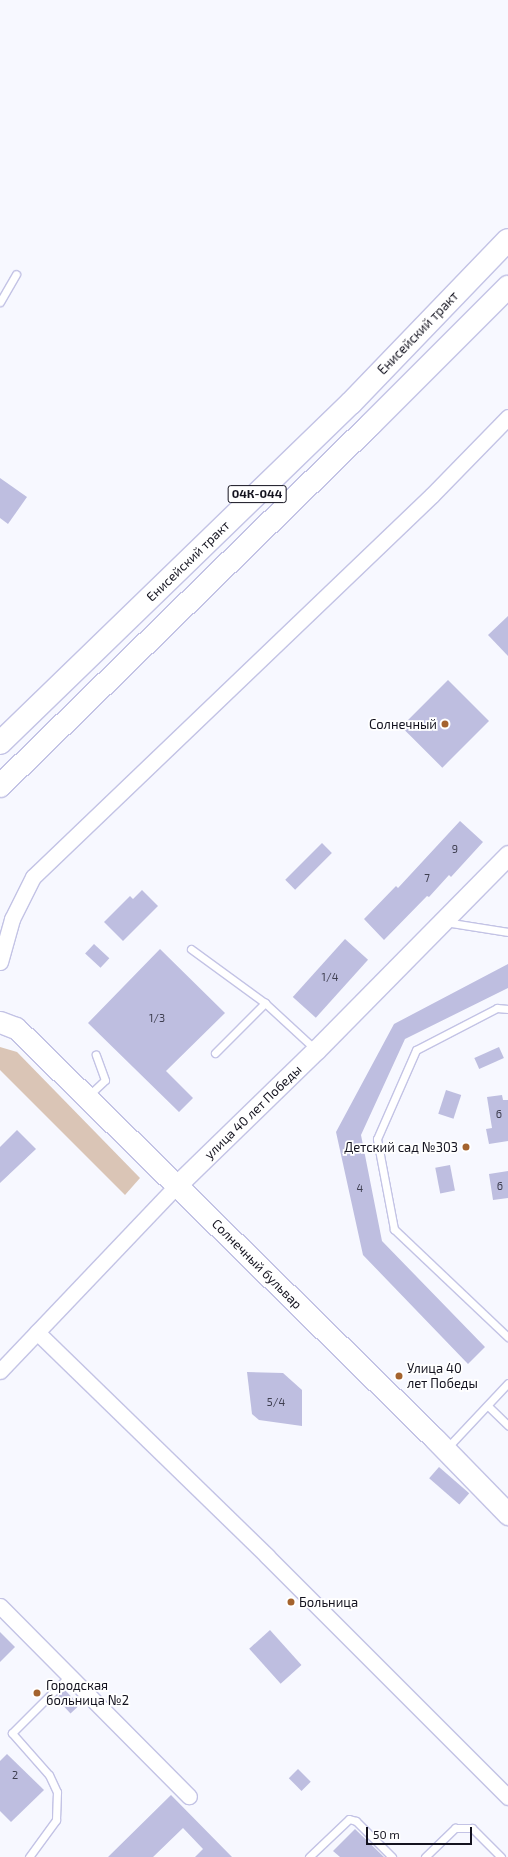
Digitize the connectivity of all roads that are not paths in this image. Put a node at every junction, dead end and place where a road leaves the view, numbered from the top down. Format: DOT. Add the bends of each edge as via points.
graph roads {
  1 [pos="508,240"];
  2 [pos="16,274"];
  3 [pos="508,286"];
  4 [pos="0,302"];
  5 [pos="508,417"];
  6 [pos="0,743"];
  7 [pos="0,786"];
  8 [pos="508,855"];
  9 [pos="442,922"];
  10 [pos="508,932"];
  11 [pos="191,949"];
  12 [pos="0,962"];
  13 [pos="265,1003"];
  14 [pos="508,1009"];
  15 [pos="0,1022"];
  16 [pos="316,1050"];
  17 [pos="214,1053"];
  18 [pos="96,1055"];
  19 [pos="86,1097"];
  20 [pos="177,1185"];
  21 [pos="37,1332"];
  22 [pos="508,1337"];
  23 [pos="2,1366"];
  24 [pos="508,1383"];
  25 [pos="488,1406"];
  26 [pos="508,1425"];
  27 [pos="446,1450"];
  28 [pos="508,1514"];
  29 [pos="0,1606"];
  30 [pos="69,1676"];
  31 [pos="189,1796"];
  32 [pos="508,1797"];
  33 [pos="29,1857"];
  34 [pos="309,1857"];
  35 [pos="392,1857"];
  36 [pos="425,1857"];
  37 [pos="501,1857"];
  1 -- 6 [label="main road, Енисейский тракт / 04К-044" via="351,403"];
  2 -- 4 [label="lane"];
  3 -- 7 [label="main road, 04К-044" via="371,424"];
  5 -- 12 [label="street" via="432,495 33,877 12,919"];
  8 -- 9 [label="street, улица 40 лет Победы"];
  9 -- 10 [label="lane"];
  9 -- 16 [label="street, улица 40 лет Победы"];
  11 -- 13 [label="lane"];
  13 -- 16 [label="lane"];
  13 -- 17 [label="lane"];
  14 -- 22 [label="lane" via="497,1008 416,1050 377,1138 394,1229"];
  15 -- 19 [label="main road, Солнечный бульвар" via="16,1028"];
  16 -- 20 [label="street, улица 40 лет Победы"];
  18 -- 19 [label="lane" via="105,1080"];
  19 -- 20 [label="main road, Солнечный бульвар"];
  20 -- 21 [label="street, улица 40 лет Победы"];
  20 -- 27 [label="main road, Солнечный бульвар"];
  21 -- 23 [label="street, улица 40 лет Победы"];
  21 -- 32 [label="street" via="268,1556"];
  24 -- 25 [label="lane"];
  25 -- 26 [label="lane"];
  25 -- 27 [label="lane"];
  27 -- 28 [label="main road, Солнечный бульвар"];
  29 -- 30 [label="street"];
  30 -- 31 [label="street"];
  30 -- 33 [label="lane" via="12,1733 49,1774 57,1792 56,1820"];
  34 -- 35 [label="lane" via="349,1819 356,1821"];
  36 -- 37 [label="lane" via="455,1828 472,1828"];
}
